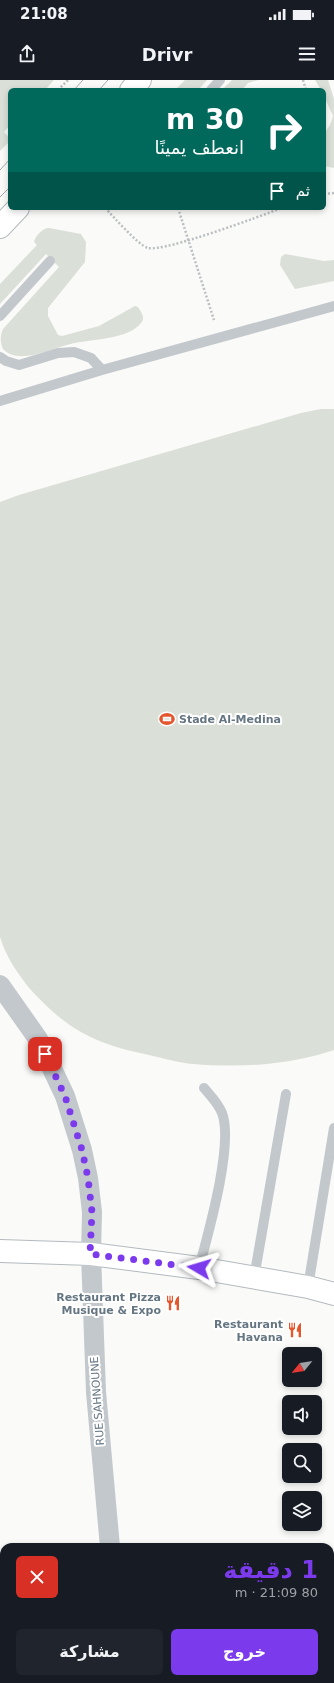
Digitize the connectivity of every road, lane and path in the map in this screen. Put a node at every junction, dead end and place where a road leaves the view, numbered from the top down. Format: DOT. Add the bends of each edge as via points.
graph roads {
  1 [pos="68,80"];
  2 [pos="140,80"];
  3 [pos="220,80"];
  4 [pos="60,88"];
  5 [pos="133,88"];
  6 [pos="213,88"];
  7 [pos="16,210"];
  8 [pos="107,210"];
  9 [pos="179,210"];
  10 [pos="276,210"];
  11 [pos="0,228"];
  12 [pos="189,240"];
  13 [pos="50,261"];
  14 [pos="334,306"];
  15 [pos="0,316"];
  16 [pos="220,338"];
  17 [pos="0,357"];
  18 [pos="102,370"];
  19 [pos="0,402"];
  20 [pos="0,985"];
  21 [pos="204,1088"];
  22 [pos="286,1094"];
  23 [pos="334,1128"];
  24 [pos="0,1251"];
  25 [pos="90,1254"];
  26 [pos="199,1268"];
  27 [pos="254,1278"];
  28 [pos="308,1287"];
  29 [pos="334,1294"];
  30 [pos="110,1543"];
  1 -- 4 [label="path"];
  2 -- 5 [label="street"];
  3 -- 6 [label="lane"];
  7 -- 11 [label="street"];
  8 -- 12 [label="path" via="146,248 155,249"];
  9 -- 12 [label="path"];
  10 -- 12 [label="path"];
  12 -- 16 [label="path"];
  13 -- 15 [label="lane"];
  14 -- 16 [label="lane"];
  16 -- 18 [label="lane"];
  17 -- 18 [label="lane" via="19,365 58,353 74,352 91,358"];
  18 -- 19 [label="lane"];
  20 -- 25 [label="street, RUE SAHNOUNE" via="38,1039 65,1096 88,1178 92,1212"];
  21 -- 26 [label="lane" via="215,1100 225,1128 210,1223"];
  22 -- 27 [label="lane"];
  23 -- 28 [label="lane"];
  24 -- 25 [label="street"];
  25 -- 26 [label="street"];
  25 -- 30 [label="street, RUE SAHNOUNE" via="96,1392"];
  26 -- 27 [label="street"];
  27 -- 28 [label="street"];
  28 -- 29 [label="street"];
}
